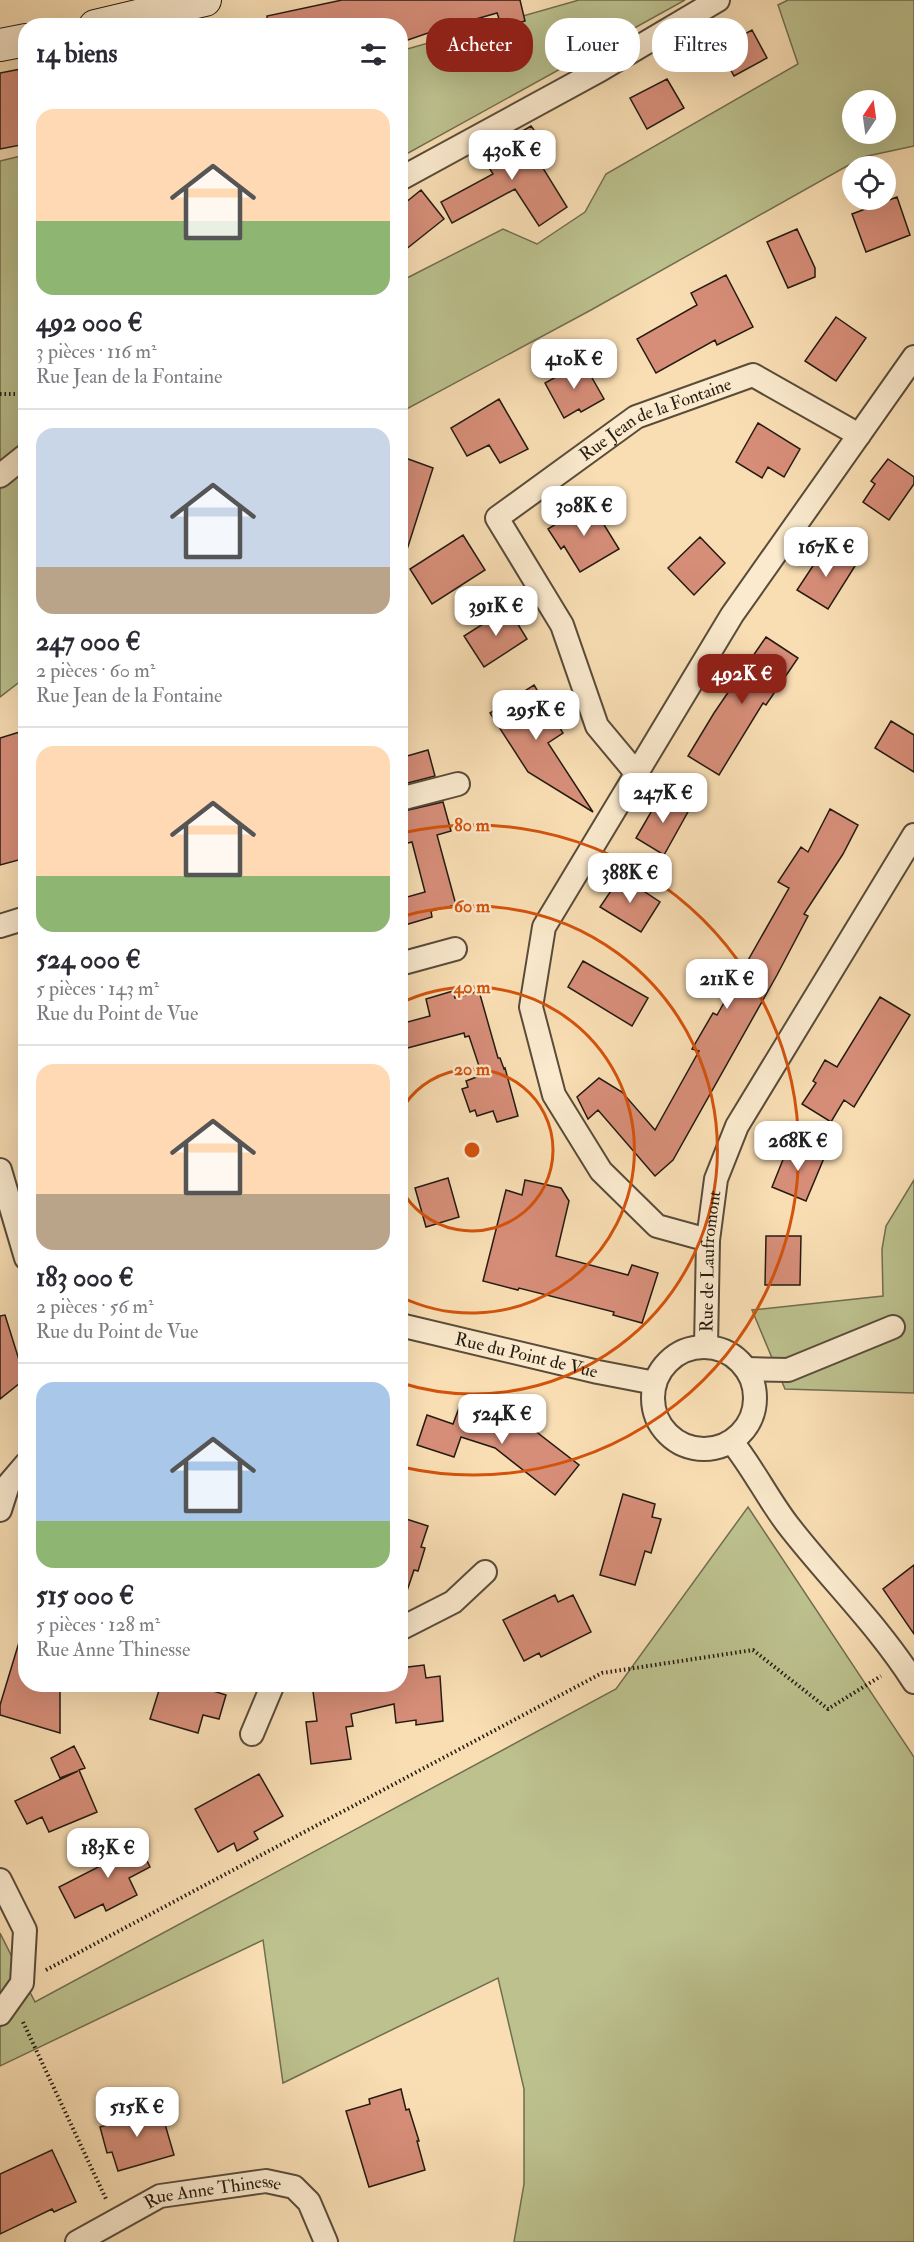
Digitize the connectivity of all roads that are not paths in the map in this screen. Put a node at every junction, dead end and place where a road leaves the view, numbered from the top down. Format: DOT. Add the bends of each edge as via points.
graph roads {
  1 [pos="206,0"];
  2 [pos="718,0"];
  3 [pos="129,18"];
  4 [pos="18,42"];
  5 [pos="0,45"];
  6 [pos="408,175"];
  7 [pos="914,357"];
  8 [pos="859,435"];
  9 [pos="18,461"];
  10 [pos="0,476"];
  11 [pos="637,774"];
  12 [pos="458,784"];
  13 [pos="408,797"];
  14 [pos="914,835"];
  15 [pos="18,920"];
  16 [pos="0,926"];
  17 [pos="455,950"];
  18 [pos="408,962"];
  19 [pos="0,1170"];
  20 [pos="18,1231"];
  21 [pos="708,1240"];
  22 [pos="408,1327"];
  23 [pos="893,1327"];
  24 [pos="706,1347"];
  25 [pos="746,1369"];
  26 [pos="655,1383"];
  27 [pos="732,1442"];
  28 [pos="18,1473"];
  29 [pos="0,1510"];
  30 [pos="485,1572"];
  31 [pos="408,1625"];
  32 [pos="908,1673"];
  33 [pos="270,1692"];
  34 [pos="252,1734"];
  35 [pos="0,1880"];
  36 [pos="11,1999"];
  37 [pos="77,2242"];
  38 [pos="327,2242"];
  1 -- 3 [label="main road"];
  2 -- 6 [label="street" via="600,70"];
  4 -- 5 [label="main road"];
  7 -- 8 [label="street"];
  8 -- 11 [label="street" via="732,615"];
  8 -- 11 [label="street, Rue Jean de la Fontaine" via="753,375 636,417 497,518 562,626 597,726"];
  9 -- 10 [label="street"];
  11 -- 21 [label="street" via="544,927 531,1007 554,1095 601,1171 657,1226"];
  12 -- 13 [label="street"];
  14 -- 21 [label="street, Rue de Laufromont" via="737,1126 716,1179"];
  15 -- 16 [label="street"];
  17 -- 18 [label="street"];
  19 -- 20 [label="street"];
  21 -- 24 [label="street, Rue de Laufromont"];
  22 -- 26 [label="street, Rue du Point de Vue"];
  23 -- 25 [label="street" via="788,1370"];
  24 -- 25 [label="street" via="724,1351"];
  24 -- 26 [label="street" via="677,1354 664,1366"];
  25 -- 27 [label="street" via="754,1385 755,1408 748,1425"];
  26 -- 27 [label="street" via="652,1400 658,1422 669,1436 703,1450"];
  27 -- 32 [label="street" via="788,1525"];
  28 -- 29 [label="street" via="8,1485"];
  30 -- 31 [label="street" via="453,1602"];
  33 -- 34 [label="street"];
  35 -- 36 [label="street" via="25,1930"];
  37 -- 38 [label="street, Rue Anne Thinesse" via="160,2196 266,2181 294,2187 309,2202"];
}
